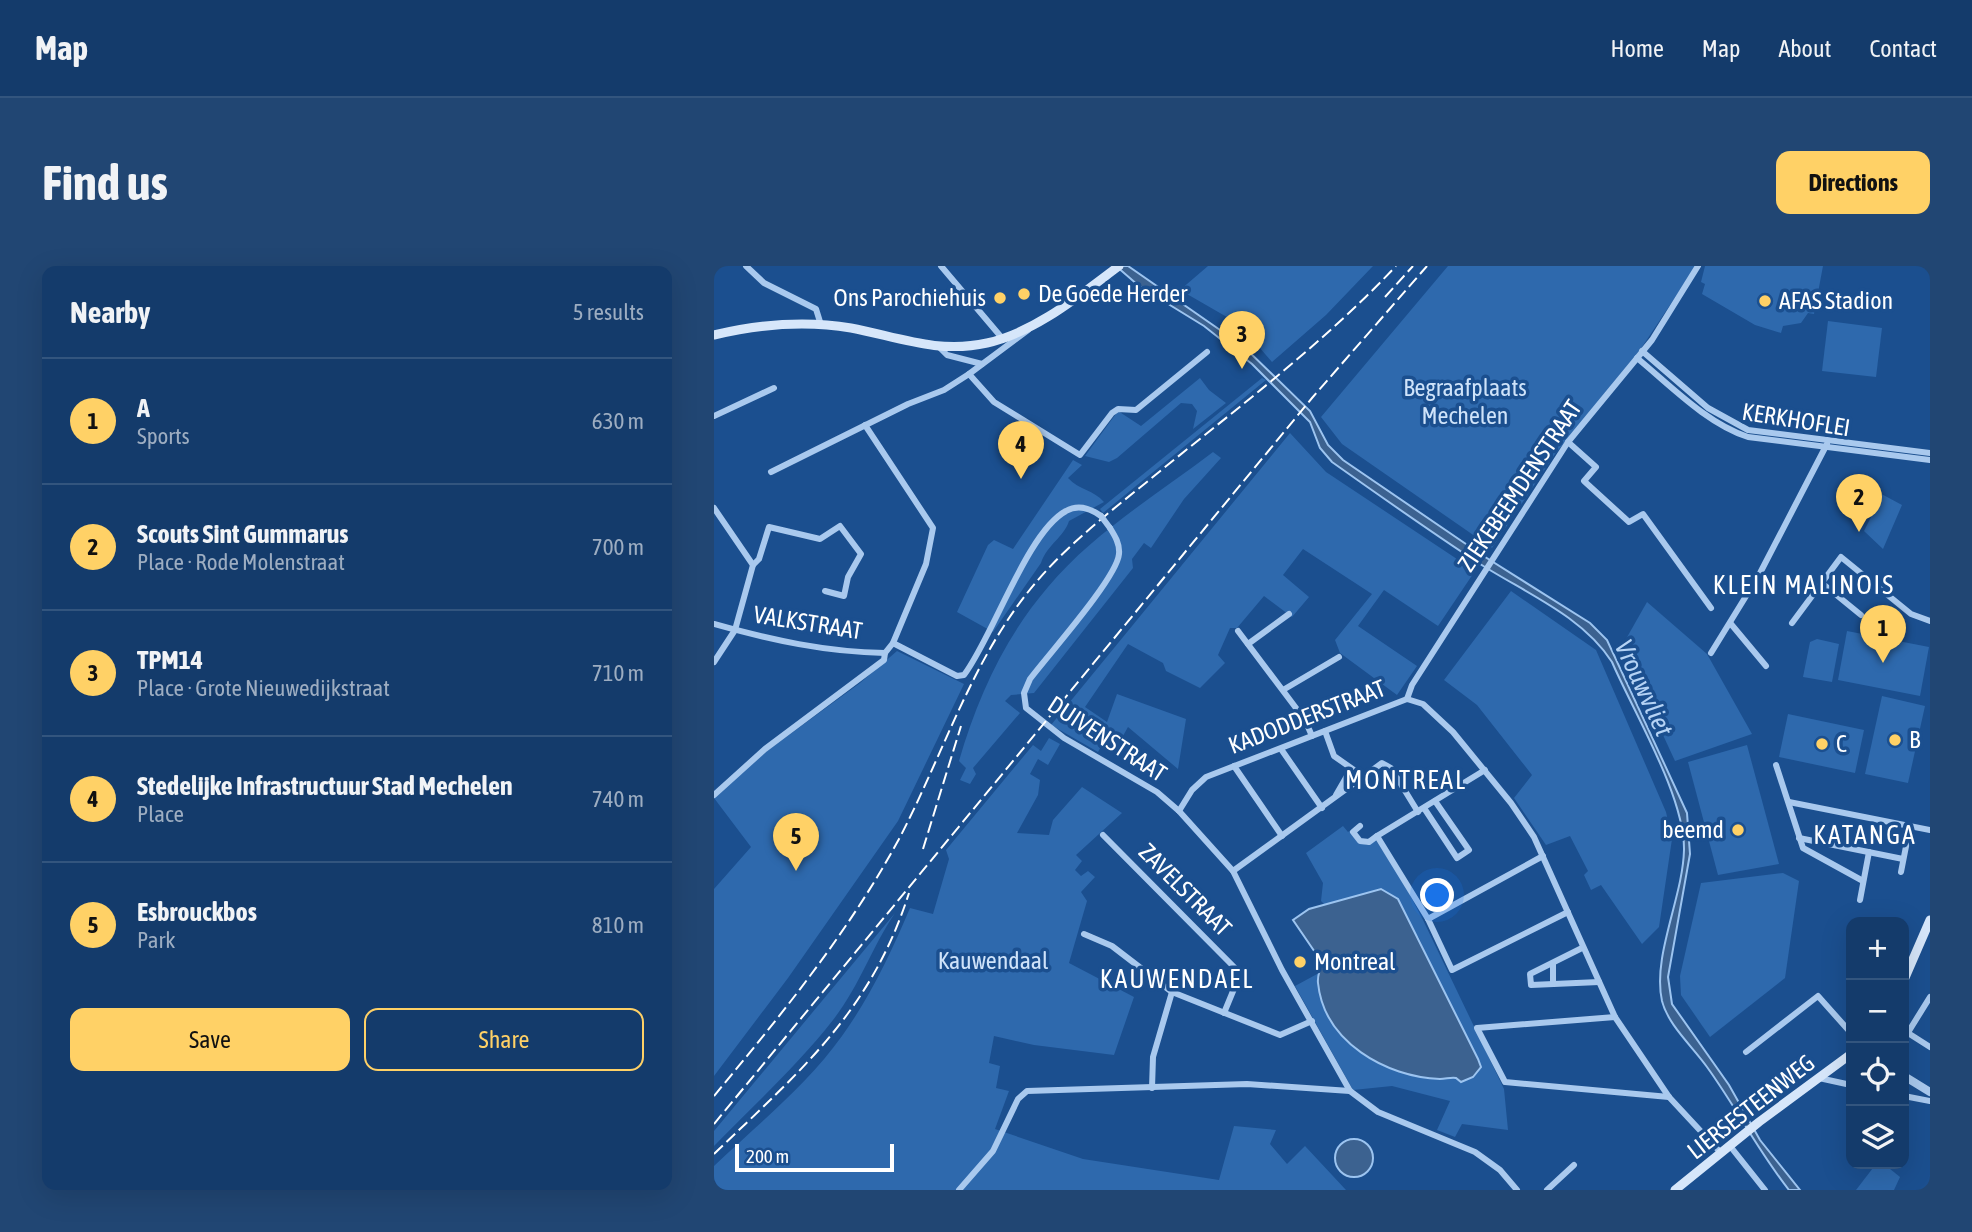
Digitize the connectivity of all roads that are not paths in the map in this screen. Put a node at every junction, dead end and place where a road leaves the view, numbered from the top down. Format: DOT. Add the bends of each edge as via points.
graph roads {
  1 [pos="746,266"];
  2 [pos="941,266"];
  3 [pos="1698,266"];
  4 [pos="1117,268"];
  5 [pos="811,306"];
  6 [pos="809,324"];
  7 [pos="1035,324"];
  8 [pos="821,325"];
  9 [pos="714,335"];
  10 [pos="1002,338"];
  11 [pos="939,347"];
  12 [pos="1642,351"];
  13 [pos="1207,352"];
  14 [pos="1637,358"];
  15 [pos="982,364"];
  16 [pos="970,374"];
  17 [pos="774,388"];
  18 [pos="714,416"];
  19 [pos="865,425"];
  20 [pos="1568,442"];
  21 [pos="1827,444"];
  22 [pos="1930,453"];
  23 [pos="1930,460"];
  24 [pos="771,472"];
  25 [pos="714,508"];
  26 [pos="753,565"];
  27 [pos="1823,584"];
  28 [pos="825,591"];
  29 [pos="1711,608"];
  30 [pos="1289,614"];
  31 [pos="1861,615"];
  32 [pos="1930,621"];
  33 [pos="1792,623"];
  34 [pos="714,624"];
  35 [pos="1731,624"];
  36 [pos="735,630"];
  37 [pos="1238,631"];
  38 [pos="893,643"];
  39 [pos="1248,645"];
  40 [pos="886,653"];
  41 [pos="1711,653"];
  42 [pos="1339,657"];
  43 [pos="714,662"];
  44 [pos="1766,666"];
  45 [pos="1283,690"];
  46 [pos="1407,699"];
  47 [pos="1325,731"];
  48 [pos="1312,736"];
  49 [pos="1281,749"];
  50 [pos="1776,765"];
  51 [pos="1234,766"];
  52 [pos="1351,769"];
  53 [pos="1485,770"];
  54 [pos="1364,777"];
  55 [pos="714,795"];
  56 [pos="1334,799"];
  57 [pos="1435,801"];
  58 [pos="1789,802"];
  59 [pos="1322,808"];
  60 [pos="1421,810"];
  61 [pos="1179,811"];
  62 [pos="1360,826"];
  63 [pos="1910,826"];
  64 [pos="1930,830"];
  65 [pos="1102,835"];
  66 [pos="1282,836"];
  67 [pos="1377,836"];
  68 [pos="1799,838"];
  69 [pos="1869,852"];
  70 [pos="1543,856"];
  71 [pos="1903,859"];
  72 [pos="1233,871"];
  73 [pos="1901,873"];
  74 [pos="1863,881"];
  75 [pos="1860,900"];
  76 [pos="1568,912"];
  77 [pos="1428,919"];
  78 [pos="1930,920"];
  79 [pos="1084,934"];
  80 [pos="1583,948"];
  81 [pos="1553,962"];
  82 [pos="1909,968"];
  83 [pos="1599,982"];
  84 [pos="1553,984"];
  85 [pos="1172,992"];
  86 [pos="1930,997"];
  87 [pos="1224,1013"];
  88 [pos="1615,1017"];
  89 [pos="1312,1021"];
  90 [pos="1846,1027"];
  91 [pos="1909,1031"];
  92 [pos="1909,1037"];
  93 [pos="1930,1047"];
  94 [pos="1746,1052"];
  95 [pos="1846,1059"];
  96 [pos="1819,1078"];
  97 [pos="1909,1079"];
  98 [pos="1846,1084"];
  99 [pos="1152,1088"];
  100 [pos="1350,1091"];
  101 [pos="1930,1092"];
  102 [pos="1669,1097"];
  103 [pos="1909,1097"];
  104 [pos="1930,1101"];
  105 [pos="1730,1146"];
  106 [pos="1721,1153"];
  107 [pos="1574,1165"];
  108 [pos="959,1190"];
  109 [pos="1517,1190"];
  110 [pos="1547,1190"];
  111 [pos="1675,1190"];
  112 [pos="1765,1190"];
  1 -- 5 [label="street" via="764,283"];
  2 -- 10 [label="street"];
  3 -- 12 [label="street, ZIEKEBEEMDENSTRAAT"];
  4 -- 7 [label="main road"];
  5 -- 6 [label="street" via="814,314"];
  5 -- 8 [label="street"];
  6 -- 8 [label="main road"];
  6 -- 9 [label="main road" via="776,324"];
  7 -- 10 [label="main road"];
  7 -- 15 [label="street"];
  8 -- 11 [label="main road"];
  10 -- 11 [label="main road"];
  11 -- 15 [label="street" via="947,355"];
  12 -- 14 [label="street, ZIEKEBEEMDENSTRAAT"];
  12 -- 21 [label="street, KERKHOFLEI" via="1726,420 1748,430"];
  13 -- 16 [label="street" via="1136,410 1118,408 1080,455 994,402"];
  14 -- 20 [label="street, ZIEKEBEEMDENSTRAAT"];
  14 -- 21 [label="street, KERKHOFLEI" via="1733,432"];
  15 -- 16 [label="street"];
  16 -- 19 [label="street"];
  17 -- 18 [label="street"];
  19 -- 24 [label="street"];
  19 -- 38 [label="street, VALKSTRAAT" via="933,528 926,564"];
  20 -- 29 [label="street" via="1596,467 1584,481 1629,522 1643,514"];
  20 -- 46 [label="street, ZIEKEBEEMDENSTRAAT"];
  21 -- 22 [label="street, KERKHOFLEI"];
  21 -- 23 [label="street, KERKHOFLEI"];
  21 -- 35 [label="street"];
  25 -- 26 [label="street"];
  26 -- 28 [label="street" via="769,527 820,540 840,526 862,554 848,577 844,596"];
  26 -- 36 [label="street"];
  27 -- 31 [label="street"];
  27 -- 32 [label="street" via="1841,557 1912,614"];
  27 -- 33 [label="street"];
  30 -- 39 [label="street"];
  34 -- 36 [label="street, VALKSTRAAT"];
  35 -- 41 [label="street"];
  35 -- 44 [label="street"];
  36 -- 40 [label="street, VALKSTRAAT" via="778,642"];
  36 -- 43 [label="street"];
  37 -- 39 [label="street"];
  38 -- 40 [label="street, VALKSTRAAT"];
  38 -- 61 [label="street, DUIVENSTRAAT, bridge" via="957,676 964,675 1024,563 1054,521 1081,507 1101,516 1119,547 1114,568 1030,679 1024,704 1063,738 1157,792"];
  39 -- 45 [label="street"];
  40 -- 55 [label="street" via="884,660 771,743"];
  42 -- 45 [label="street"];
  45 -- 48 [label="street"];
  46 -- 47 [label="street, KADODDERSTRAAT"];
  46 -- 53 [label="street, KADODDERSTRAAT" via="1430,710"];
  47 -- 48 [label="street, KADODDERSTRAAT"];
  47 -- 52 [label="street" via="1335,756"];
  48 -- 49 [label="street, KADODDERSTRAAT"];
  49 -- 51 [label="street, KADODDERSTRAAT"];
  49 -- 59 [label="street"];
  50 -- 58 [label="street"];
  51 -- 61 [label="street, KADODDERSTRAAT" via="1206,777"];
  51 -- 66 [label="street"];
  52 -- 54 [label="street"];
  52 -- 56 [label="street"];
  53 -- 57 [label="street"];
  53 -- 70 [label="street, KADODDERSTRAAT"];
  54 -- 56 [label="street"];
  54 -- 60 [label="street" via="1379,764 1388,765"];
  56 -- 59 [label="street"];
  57 -- 60 [label="street"];
  57 -- 60 [label="street" via="1469,850 1457,858"];
  58 -- 63 [label="street"];
  58 -- 68 [label="street"];
  59 -- 66 [label="street"];
  60 -- 67 [label="street"];
  61 -- 72 [label="street, DUIVENSTRAAT"];
  62 -- 67 [label="street" via="1351,833 1364,843"];
  63 -- 64 [label="street"];
  63 -- 71 [label="street"];
  65 -- 87 [label="street, ZAVELSTRAAT" via="1235,968 1236,984"];
  66 -- 72 [label="street"];
  67 -- 77 [label="street"];
  68 -- 69 [label="street"];
  68 -- 74 [label="street" via="1803,848"];
  69 -- 71 [label="street"];
  69 -- 74 [label="street"];
  70 -- 76 [label="street, KADODDERSTRAAT"];
  70 -- 77 [label="street"];
  71 -- 73 [label="street"];
  72 -- 89 [label="street, DUIVENSTRAAT"];
  74 -- 75 [label="street"];
  76 -- 77 [label="street" via="1452,970"];
  76 -- 80 [label="street, KADODDERSTRAAT"];
  78 -- 82 [label="main road"];
  79 -- 85 [label="street" via="1112,946"];
  80 -- 81 [label="street"];
  80 -- 83 [label="street, KADODDERSTRAAT"];
  81 -- 84 [label="street"];
  81 -- 84 [label="street" via="1530,974 1531,985"];
  83 -- 84 [label="street"];
  83 -- 88 [label="street, KADODDERSTRAAT"];
  85 -- 87 [label="street"];
  85 -- 99 [label="street" via="1153,1057"];
  86 -- 91 [label="street"];
  87 -- 89 [label="street" via="1280,1035"];
  88 -- 102 [label="street, KADODDERSTRAAT"];
  88 -- 102 [label="street" via="1477,1028 1505,1082"];
  89 -- 100 [label="street, DUIVENSTRAAT"];
  90 -- 94 [label="street, LIERSESTEENWEG" via="1818,996"];
  92 -- 93 [label="street"];
  95 -- 96 [label="main road, LIERSESTEENWEG"];
  96 -- 98 [label="street"];
  96 -- 105 [label="main road, LIERSESTEENWEG"];
  97 -- 101 [label="street"];
  99 -- 100 [label="street" via="1247,1084"];
  99 -- 108 [label="street" via="1027,1091 1018,1099 993,1151"];
  100 -- 109 [label="street, DUIVENSTRAAT" via="1378,1112 1475,1152"];
  102 -- 106 [label="street, KADODDERSTRAAT"];
  103 -- 104 [label="street"];
  105 -- 106 [label="main road, LIERSESTEENWEG"];
  105 -- 112 [label="street"];
  106 -- 111 [label="main road, LIERSESTEENWEG"];
  107 -- 110 [label="street"];
}
